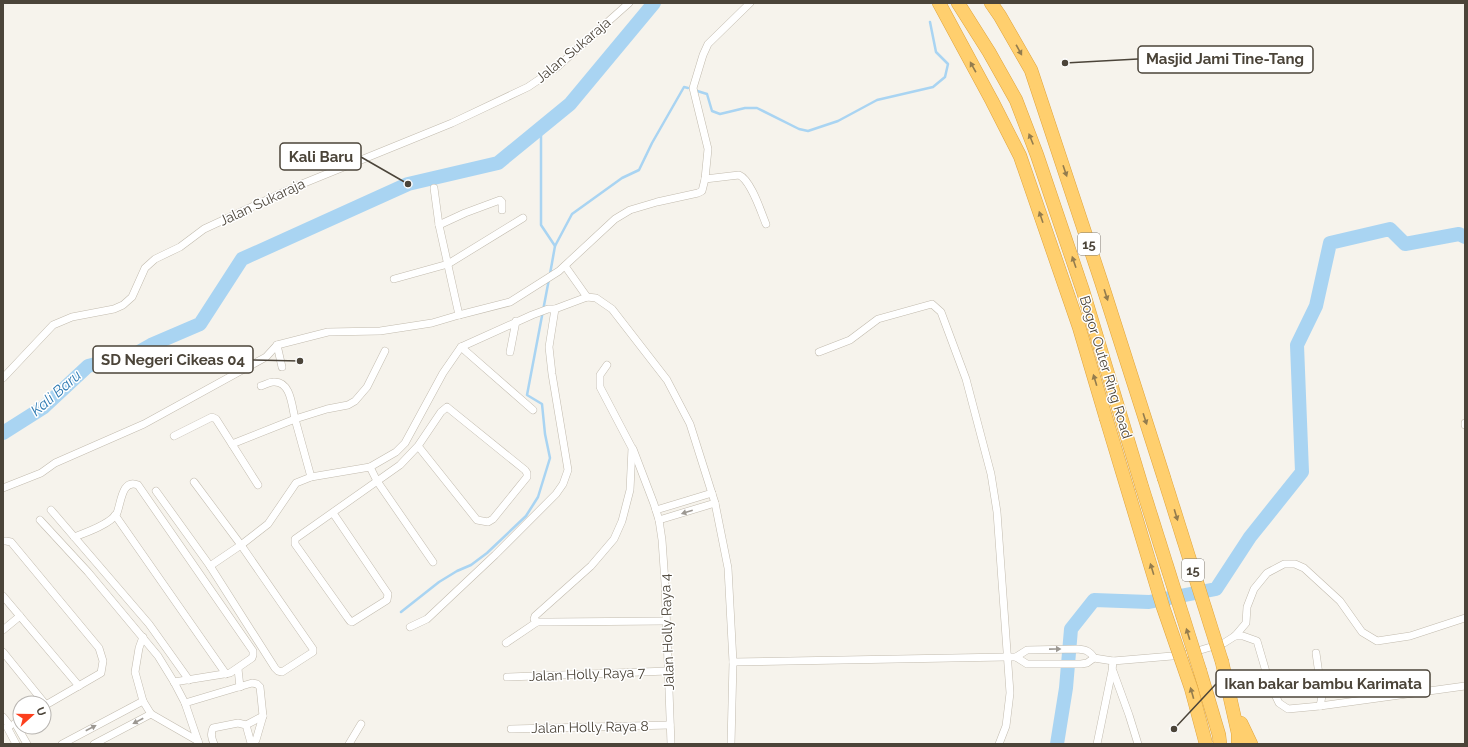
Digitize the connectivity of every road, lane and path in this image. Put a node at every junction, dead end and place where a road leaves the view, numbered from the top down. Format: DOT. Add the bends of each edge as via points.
graph roads {
  1 [pos="629,3"];
  2 [pos="750,3"];
  3 [pos="938,3"];
  4 [pos="958,3"];
  5 [pos="991,3"];
  6 [pos="705,179"];
  7 [pos="434,188"];
  8 [pos="502,210"];
  9 [pos="523,218"];
  10 [pos="766,224"];
  11 [pos="439,225"];
  12 [pos="448,264"];
  13 [pos="562,268"];
  14 [pos="394,279"];
  15 [pos="587,296"];
  16 [pos="552,309"];
  17 [pos="459,315"];
  18 [pos="516,321"];
  19 [pos="277,345"];
  20 [pos="461,347"];
  21 [pos="384,351"];
  22 [pos="510,352"];
  23 [pos="819,352"];
  24 [pos="607,366"];
  25 [pos="282,367"];
  26 [pos="3,378"];
  27 [pos="261,386"];
  28 [pos="533,410"];
  29 [pos="295,419"];
  30 [pos="174,436"];
  31 [pos="232,444"];
  32 [pos="418,446"];
  33 [pos="632,448"];
  34 [pos="370,467"];
  35 [pos="311,477"];
  36 [pos="377,481"];
  37 [pos="194,482"];
  38 [pos="258,485"];
  39 [pos="3,488"];
  40 [pos="156,491"];
  41 [pos="712,493"];
  42 [pos="715,503"];
  43 [pos="50,510"];
  44 [pos="656,510"];
  45 [pos="333,513"];
  46 [pos="115,516"];
  47 [pos="40,520"];
  48 [pos="659,520"];
  49 [pos="74,538"];
  50 [pos="3,541"];
  51 [pos="242,545"];
  52 [pos="433,562"];
  53 [pos="210,566"];
  54 [pos="3,596"];
  55 [pos="20,616"];
  56 [pos="1465,618"];
  57 [pos="666,621"];
  58 [pos="537,622"];
  59 [pos="410,627"];
  60 [pos="3,630"];
  61 [pos="1235,636"];
  62 [pos="143,637"];
  63 [pos="506,643"];
  64 [pos="3,652"];
  65 [pos="1316,653"];
  66 [pos="1006,657"];
  67 [pos="1016,657"];
  68 [pos="1094,658"];
  69 [pos="1113,661"];
  70 [pos="733,662"];
  71 [pos="238,669"];
  72 [pos="1112,671"];
  73 [pos="668,672"];
  74 [pos="226,674"];
  75 [pos="507,677"];
  76 [pos="189,680"];
  77 [pos="174,682"];
  78 [pos="79,686"];
  79 [pos="1465,686"];
  80 [pos="240,687"];
  81 [pos="1228,687"];
  82 [pos="36,695"];
  83 [pos="143,701"];
  84 [pos="52,702"];
  85 [pos="185,703"];
  86 [pos="1320,706"];
  87 [pos="152,714"];
  88 [pos="263,716"];
  89 [pos="3,717"];
  90 [pos="361,724"];
  91 [pos="11,725"];
  92 [pos="246,725"];
  93 [pos="670,725"];
  94 [pos="511,729"];
  95 [pos="198,743"];
  96 [pos="16,744"];
  97 [pos="27,744"];
  98 [pos="62,744"];
  99 [pos="94,744"];
  100 [pos="214,744"];
  101 [pos="349,744"];
  102 [pos="671,744"];
  103 [pos="731,744"];
  104 [pos="999,744"];
  105 [pos="1097,744"];
  106 [pos="1138,744"];
  107 [pos="1206,744"];
  108 [pos="1220,744"];
  109 [pos="1238,744"];
  110 [pos="1251,744"];
  1 -- 26 [label="street, Jalan Sukaraja" via="556,68 528,87 452,123 297,186 204,229 145,268 132,297 123,305 53,325"];
  2 -- 6 [label="street" via="708,44 703,55 694,91 708,149"];
  107 -- 3 [label="highway, one-way, bridge" via="1079,327 1020,156"];
  108 -- 4 [label="highway, Bogor Outer Ring Road / 15, one-way, bridge" via="1083,291 1038,155 1016,100"];
  5 -- 81 [label="highway, Bogor Outer Ring Road / 15, one-way, bridge" via="1031,70 1164,478"];
  6 -- 10 [label="street" via="742,176 748,182"];
  6 -- 13 [label="street" via="702,191 698,193 630,210 615,219"];
  7 -- 11 [label="street"];
  8 -- 11 [label="street" via="500,200"];
  9 -- 12 [label="street"];
  11 -- 12 [label="street"];
  12 -- 14 [label="street"];
  12 -- 17 [label="street"];
  13 -- 15 [label="street"];
  13 -- 17 [label="street" via="510,302"];
  15 -- 16 [label="street"];
  15 -- 41 [label="street" via="596,298 612,309 667,380 690,424"];
  16 -- 18 [label="street"];
  16 -- 59 [label="street" via="549,348 568,470 566,477 556,494 495,555 427,619"];
  17 -- 19 [label="street" via="432,323 380,331 328,332"];
  18 -- 20 [label="street"];
  18 -- 22 [label="street"];
  19 -- 25 [label="street"];
  19 -- 39 [label="street" via="266,357 144,424 55,463 41,473"];
  20 -- 28 [label="street"];
  20 -- 34 [label="street" via="443,373 405,443 396,452"];
  21 -- 29 [label="street" via="367,388 355,401"];
  23 -- 66 [label="street" via="850,340 878,319 932,304 941,312 966,378 991,474 997,512"];
  24 -- 33 [label="street, Jalan Holly Raya 4" via="600,374 600,387"];
  27 -- 29 [label="street" via="272,382 279,382 285,386"];
  29 -- 31 [label="street"];
  29 -- 35 [label="street"];
  30 -- 31 [label="street" via="212,418"];
  31 -- 38 [label="street"];
  32 -- 32 [label="street" via="477,520 488,522 493,519 526,477 525,470 447,408 441,412"];
  32 -- 36 [label="street" via="400,465"];
  33 -- 44 [label="street, Jalan Holly Raya 4"];
  33 -- 58 [label="street" via="630,490 622,521 614,539 591,566 535,616"];
  34 -- 35 [label="street"];
  34 -- 36 [label="street"];
  35 -- 51 [label="street" via="296,483 268,524"];
  36 -- 45 [label="street"];
  36 -- 52 [label="street"];
  37 -- 51 [label="street"];
  40 -- 53 [label="street"];
  41 -- 42 [label="street"];
  41 -- 44 [label="street"];
  42 -- 48 [label="street, one-way"];
  42 -- 70 [label="street" via="728,568"];
  43 -- 49 [label="street"];
  44 -- 48 [label="street, Jalan Holly Raya 4"];
  45 -- 45 [label="street" via="388,594 387,600 354,621 346,617 295,544 295,539"];
  46 -- 49 [label="street"];
  46 -- 71 [label="street" via="125,488 129,484 138,485 253,651 252,658"];
  46 -- 74 [label="street"];
  47 -- 62 [label="street"];
  48 -- 57 [label="street, Jalan Holly Raya 4" via="664,560"];
  49 -- 76 [label="street" via="149,624"];
  50 -- 78 [label="street" via="10,542 99,648 103,661 101,673"];
  51 -- 53 [label="street"];
  51 -- 53 [label="street" via="313,648 313,652 284,672 276,668"];
  54 -- 55 [label="street"];
  55 -- 60 [label="street"];
  55 -- 78 [label="street"];
  56 -- 61 [label="street" via="1410,636 1378,641 1362,632 1340,601 1304,568 1295,564 1284,564 1267,573 1254,589 1247,608 1246,623"];
  57 -- 58 [label="street"];
  57 -- 73 [label="street, Jalan Holly Raya 4"];
  58 -- 63 [label="street"];
  61 -- 69 [label="street" via="1224,643 1184,655"];
  61 -- 86 [label="street" via="1257,641 1269,682 1279,703 1288,709"];
  62 -- 77 [label="street"];
  62 -- 83 [label="street" via="135,672"];
  64 -- 82 [label="street"];
  65 -- 86 [label="street" via="1322,696"];
  66 -- 67 [label="street"];
  66 -- 70 [label="street"];
  66 -- 104 [label="street" via="1010,693 1006,726"];
  67 -- 68 [label="street" via="1027,664 1078,664 1087,663"];
  67 -- 68 [label="street, one-way" via="1027,650 1078,649 1091,653"];
  68 -- 69 [label="street"];
  69 -- 72 [label="street"];
  70 -- 103 [label="street"];
  71 -- 74 [label="street"];
  71 -- 80 [label="street"];
  72 -- 105 [label="street"];
  72 -- 106 [label="street"];
  73 -- 75 [label="street, Jalan Holly Raya 7"];
  73 -- 93 [label="street, Jalan Holly Raya 4"];
  74 -- 76 [label="street"];
  76 -- 77 [label="street"];
  77 -- 85 [label="street"];
  78 -- 84 [label="street"];
  79 -- 86 [label="street"];
  80 -- 85 [label="street"];
  80 -- 88 [label="street" via="252,683 260,687"];
  81 -- 109 [label="highway, Bogor Outer Ring Road / 15"];
  81 -- 110 [label="highway" via="1242,728"];
  83 -- 87 [label="street"];
  98 -- 83 [label="street, one-way"];
  85 -- 95 [label="street"];
  87 -- 95 [label="street"];
  87 -- 99 [label="street, one-way"];
  88 -- 92 [label="street"];
  88 -- 92 [label="street" via="254,743 251,743"];
  89 -- 91 [label="street"];
  90 -- 101 [label="street"];
  91 -- 96 [label="street"];
  91 -- 97 [label="street"];
  92 -- 100 [label="street" via="238,723 213,728 211,731"];
  93 -- 94 [label="street, Jalan Holly Raya 8"];
  93 -- 102 [label="street, Jalan Holly Raya 4"];
}
